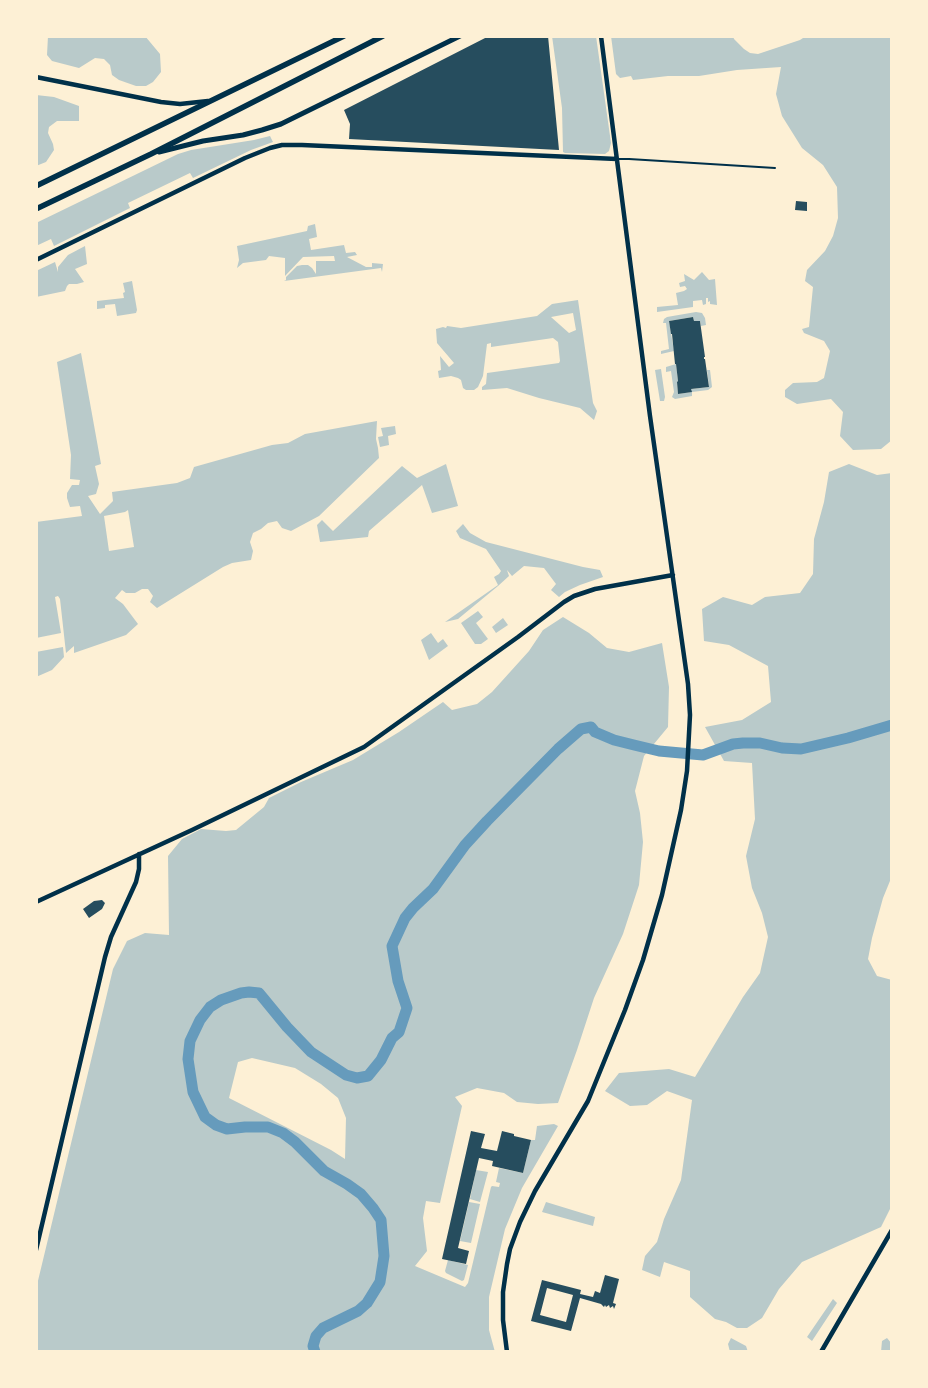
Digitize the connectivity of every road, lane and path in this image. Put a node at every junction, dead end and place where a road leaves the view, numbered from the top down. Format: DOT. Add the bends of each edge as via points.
graph roads {
  1 [pos="344,36"];
  2 [pos="383,36"];
  3 [pos="460,36"];
  4 [pos="601,36"];
  5 [pos="36,77"];
  6 [pos="214,99"];
  7 [pos="151,154"];
  8 [pos="616,159"];
  9 [pos="774,168"];
  10 [pos="36,186"];
  11 [pos="36,209"];
  12 [pos="36,260"];
  13 [pos="673,575"];
  14 [pos="139,854"];
  15 [pos="36,902"];
  16 [pos="892,1230"];
  17 [pos="36,1250"];
  18 [pos="507,1352"];
  19 [pos="820,1352"];
  1 -- 6 [label="main road"];
  2 -- 7 [label="main road"];
  3 -- 7 [label="main road" via="281,124"];
  4 -- 8 [label="street"];
  5 -- 6 [label="street" via="161,102"];
  6 -- 10 [label="main road"];
  7 -- 11 [label="main road"];
  8 -- 9 [label="lane"];
  8 -- 12 [label="street" via="282,145 245,158"];
  8 -- 13 [label="street"];
  13 -- 14 [label="street" via="574,596 364,746"];
  13 -- 18 [label="street" via="690,700 687,771 681,810 662,895 625,1010 588,1101 535,1191 510,1249 503,1292"];
  14 -- 15 [label="street"];
  14 -- 17 [label="street" via="136,882 111,936 105,958"];
  16 -- 19 [label="street"];
}
